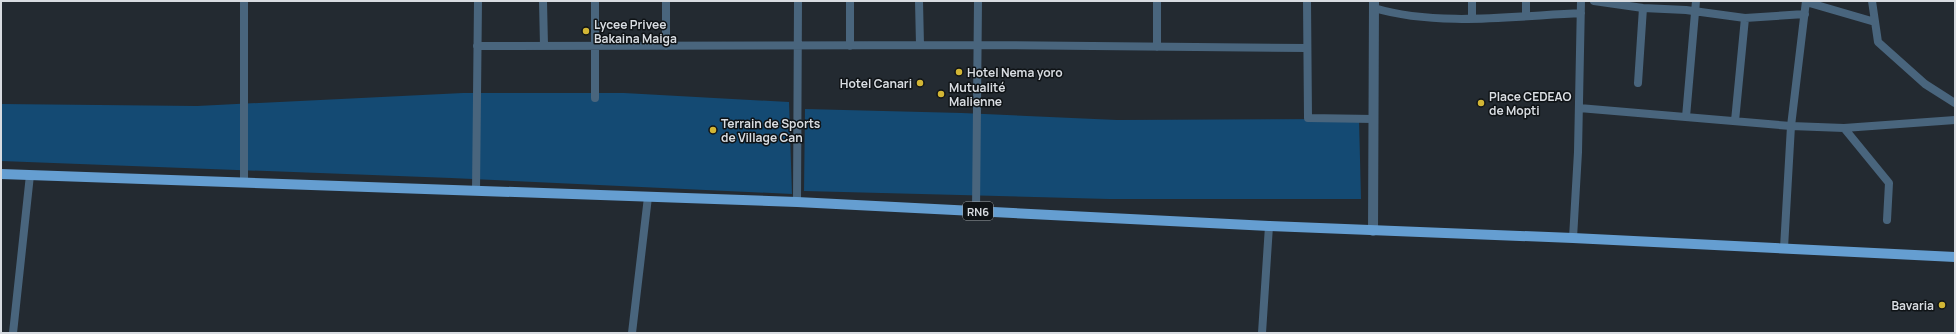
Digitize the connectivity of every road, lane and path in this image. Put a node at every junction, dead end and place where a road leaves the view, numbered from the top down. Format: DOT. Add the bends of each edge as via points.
graph roads {
  1 [pos="244,1"];
  2 [pos="478,1"];
  3 [pos="543,1"];
  4 [pos="596,1"];
  5 [pos="666,1"];
  6 [pos="798,1"];
  7 [pos="850,1"];
  8 [pos="919,1"];
  9 [pos="978,1"];
  10 [pos="1157,1"];
  11 [pos="1307,1"];
  12 [pos="1472,1"];
  13 [pos="1526,1"];
  14 [pos="1581,1"];
  15 [pos="1594,1"];
  16 [pos="1696,1"];
  17 [pos="1806,1"];
  18 [pos="1872,1"];
  19 [pos="1374,4"];
  20 [pos="1642,8"];
  21 [pos="1581,12"];
  22 [pos="1694,12"];
  23 [pos="1805,14"];
  24 [pos="1526,16"];
  25 [pos="1472,18"];
  26 [pos="1746,18"];
  27 [pos="1875,22"];
  28 [pos="920,45"];
  29 [pos="977,45"];
  30 [pos="477,46"];
  31 [pos="544,46"];
  32 [pos="595,46"];
  33 [pos="666,46"];
  34 [pos="798,46"];
  35 [pos="850,46"];
  36 [pos="1157,47"];
  37 [pos="1308,48"];
  38 [pos="1638,83"];
  39 [pos="595,98"];
  40 [pos="1955,103"];
  41 [pos="1579,108"];
  42 [pos="1686,117"];
  43 [pos="1374,119"];
  44 [pos="1955,120"];
  45 [pos="1735,121"];
  46 [pos="1791,126"];
  47 [pos="1844,128"];
  48 [pos="1,174"];
  49 [pos="30,175"];
  50 [pos="244,183"];
  51 [pos="476,191"];
  52 [pos="648,197"];
  53 [pos="797,202"];
  54 [pos="976,211"];
  55 [pos="1887,220"];
  56 [pos="1269,226"];
  57 [pos="1373,231"];
  58 [pos="1573,238"];
  59 [pos="1784,248"];
  60 [pos="1955,257"];
  61 [pos="13,333"];
  62 [pos="632,333"];
  63 [pos="1262,333"];
  1 -- 50 [label="street"];
  2 -- 30 [label="street"];
  3 -- 31 [label="street"];
  4 -- 32 [label="street"];
  5 -- 33 [label="street"];
  6 -- 34 [label="street"];
  7 -- 35 [label="street"];
  8 -- 28 [label="street"];
  9 -- 29 [label="street"];
  10 -- 36 [label="street"];
  11 -- 37 [label="street"];
  12 -- 25 [label="street"];
  13 -- 24 [label="street"];
  14 -- 21 [label="street"];
  15 -- 20 [label="street"];
  16 -- 22 [label="street"];
  17 -- 23 [label="street"];
  17 -- 27 [label="street"];
  18 -- 27 [label="street"];
  19 -- 25 [label="street" via="1398,15"];
  19 -- 43 [label="street"];
  20 -- 22 [label="street"];
  20 -- 38 [label="street"];
  21 -- 24 [label="street"];
  21 -- 41 [label="street"];
  22 -- 26 [label="street"];
  22 -- 42 [label="street"];
  23 -- 26 [label="street"];
  23 -- 46 [label="street"];
  24 -- 25 [label="street"];
  26 -- 45 [label="street"];
  27 -- 40 [label="street" via="1878,42 1924,84"];
  28 -- 29 [label="street"];
  28 -- 35 [label="street"];
  29 -- 36 [label="street"];
  29 -- 54 [label="street"];
  30 -- 31 [label="street"];
  30 -- 51 [label="street"];
  31 -- 32 [label="street"];
  32 -- 33 [label="street"];
  32 -- 39 [label="street"];
  33 -- 34 [label="street"];
  34 -- 35 [label="street"];
  34 -- 53 [label="street"];
  36 -- 37 [label="street"];
  37 -- 43 [label="street" via="1308,118"];
  41 -- 42 [label="street"];
  41 -- 58 [label="street"];
  42 -- 45 [label="street"];
  43 -- 57 [label="street"];
  44 -- 47 [label="street"];
  45 -- 46 [label="street"];
  46 -- 47 [label="street"];
  46 -- 59 [label="street"];
  47 -- 55 [label="street" via="1889,183"];
  48 -- 49 [label="main road, RN6"];
  49 -- 50 [label="main road, RN6"];
  49 -- 61 [label="street"];
  50 -- 51 [label="main road, RN6"];
  51 -- 52 [label="main road, RN6"];
  52 -- 53 [label="main road, RN6"];
  52 -- 62 [label="street"];
  53 -- 54 [label="main road, RN6"];
  54 -- 56 [label="main road, RN6"];
  56 -- 57 [label="main road, RN6"];
  56 -- 63 [label="street"];
  57 -- 58 [label="main road, RN6"];
  58 -- 59 [label="main road, RN6"];
  59 -- 60 [label="main road, RN6"];
}
